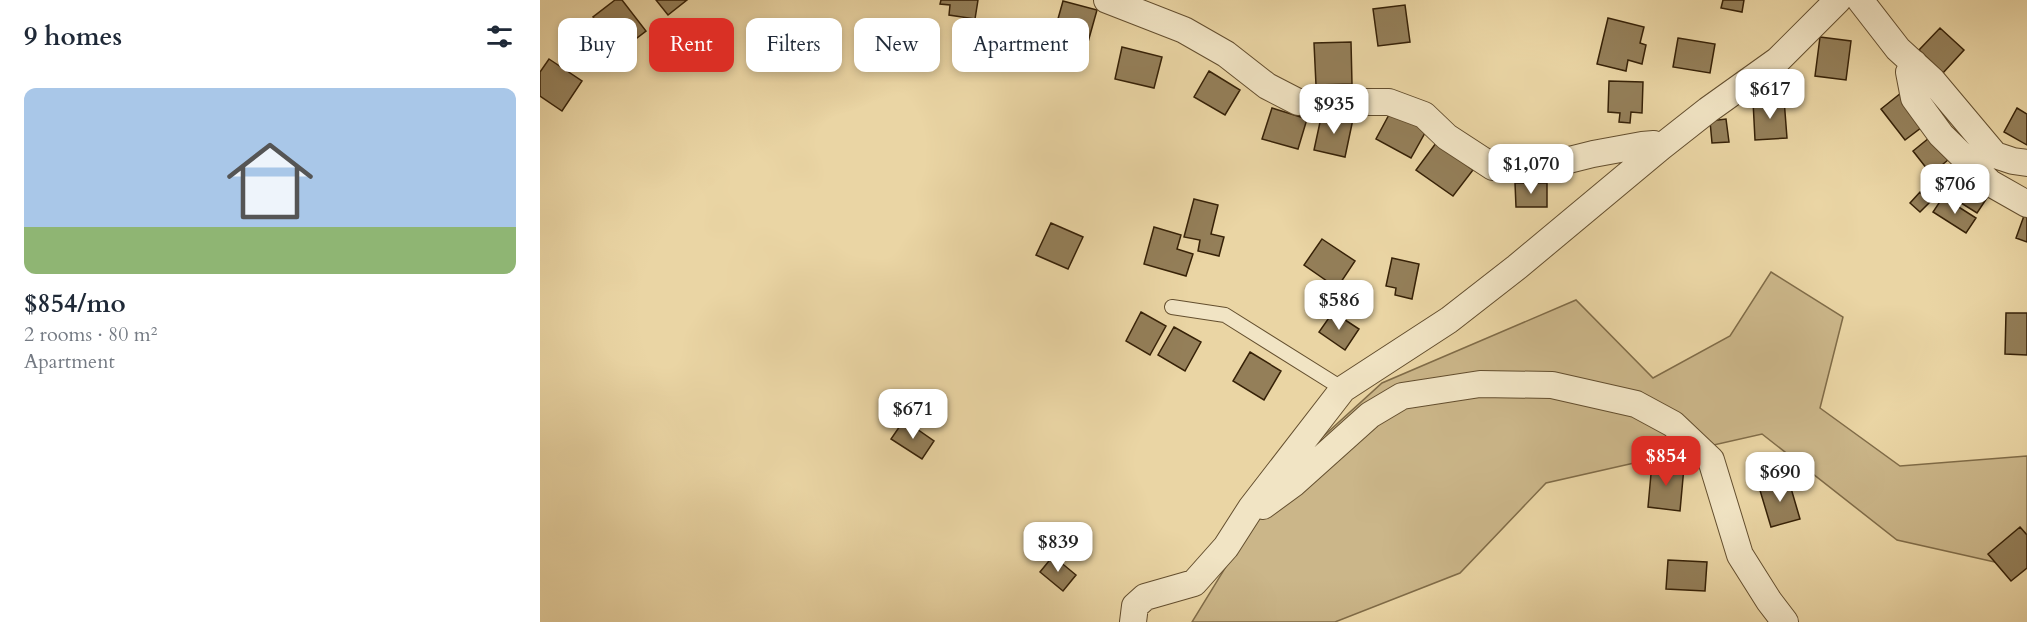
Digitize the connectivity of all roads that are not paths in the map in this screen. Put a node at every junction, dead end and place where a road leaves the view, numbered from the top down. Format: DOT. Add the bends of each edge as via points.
graph roads {
  1 [pos="1107,0"];
  2 [pos="1838,0"];
  3 [pos="1860,0"];
  4 [pos="1914,63"];
  5 [pos="1660,147"];
  6 [pos="2027,163"];
  7 [pos="2027,204"];
  8 [pos="1172,307"];
  9 [pos="1343,389"];
  10 [pos="1251,508"];
  11 [pos="1133,622"];
  12 [pos="1785,622"];
  1 -- 5 [label="street" via="1184,30 1226,54 1267,86 1298,102 1389,102 1424,115 1447,137 1492,166 1533,169 1642,145"];
  2 -- 5 [label="street" via="1778,60"];
  3 -- 4 [label="street" via="1898,49"];
  4 -- 6 [label="street" via="1995,155"];
  4 -- 7 [label="street" via="1909,72 1914,98 1941,135 1989,183"];
  5 -- 9 [label="street" via="1449,320"];
  8 -- 9 [label="lane" via="1225,315"];
  9 -- 10 [label="street"];
  10 -- 11 [label="street" via="1226,547 1194,582 1145,597 1135,606"];
  10 -- 12 [label="street" via="1262,507 1370,415 1402,396 1480,384 1552,385 1636,404 1673,424 1711,460 1740,555"];
}
